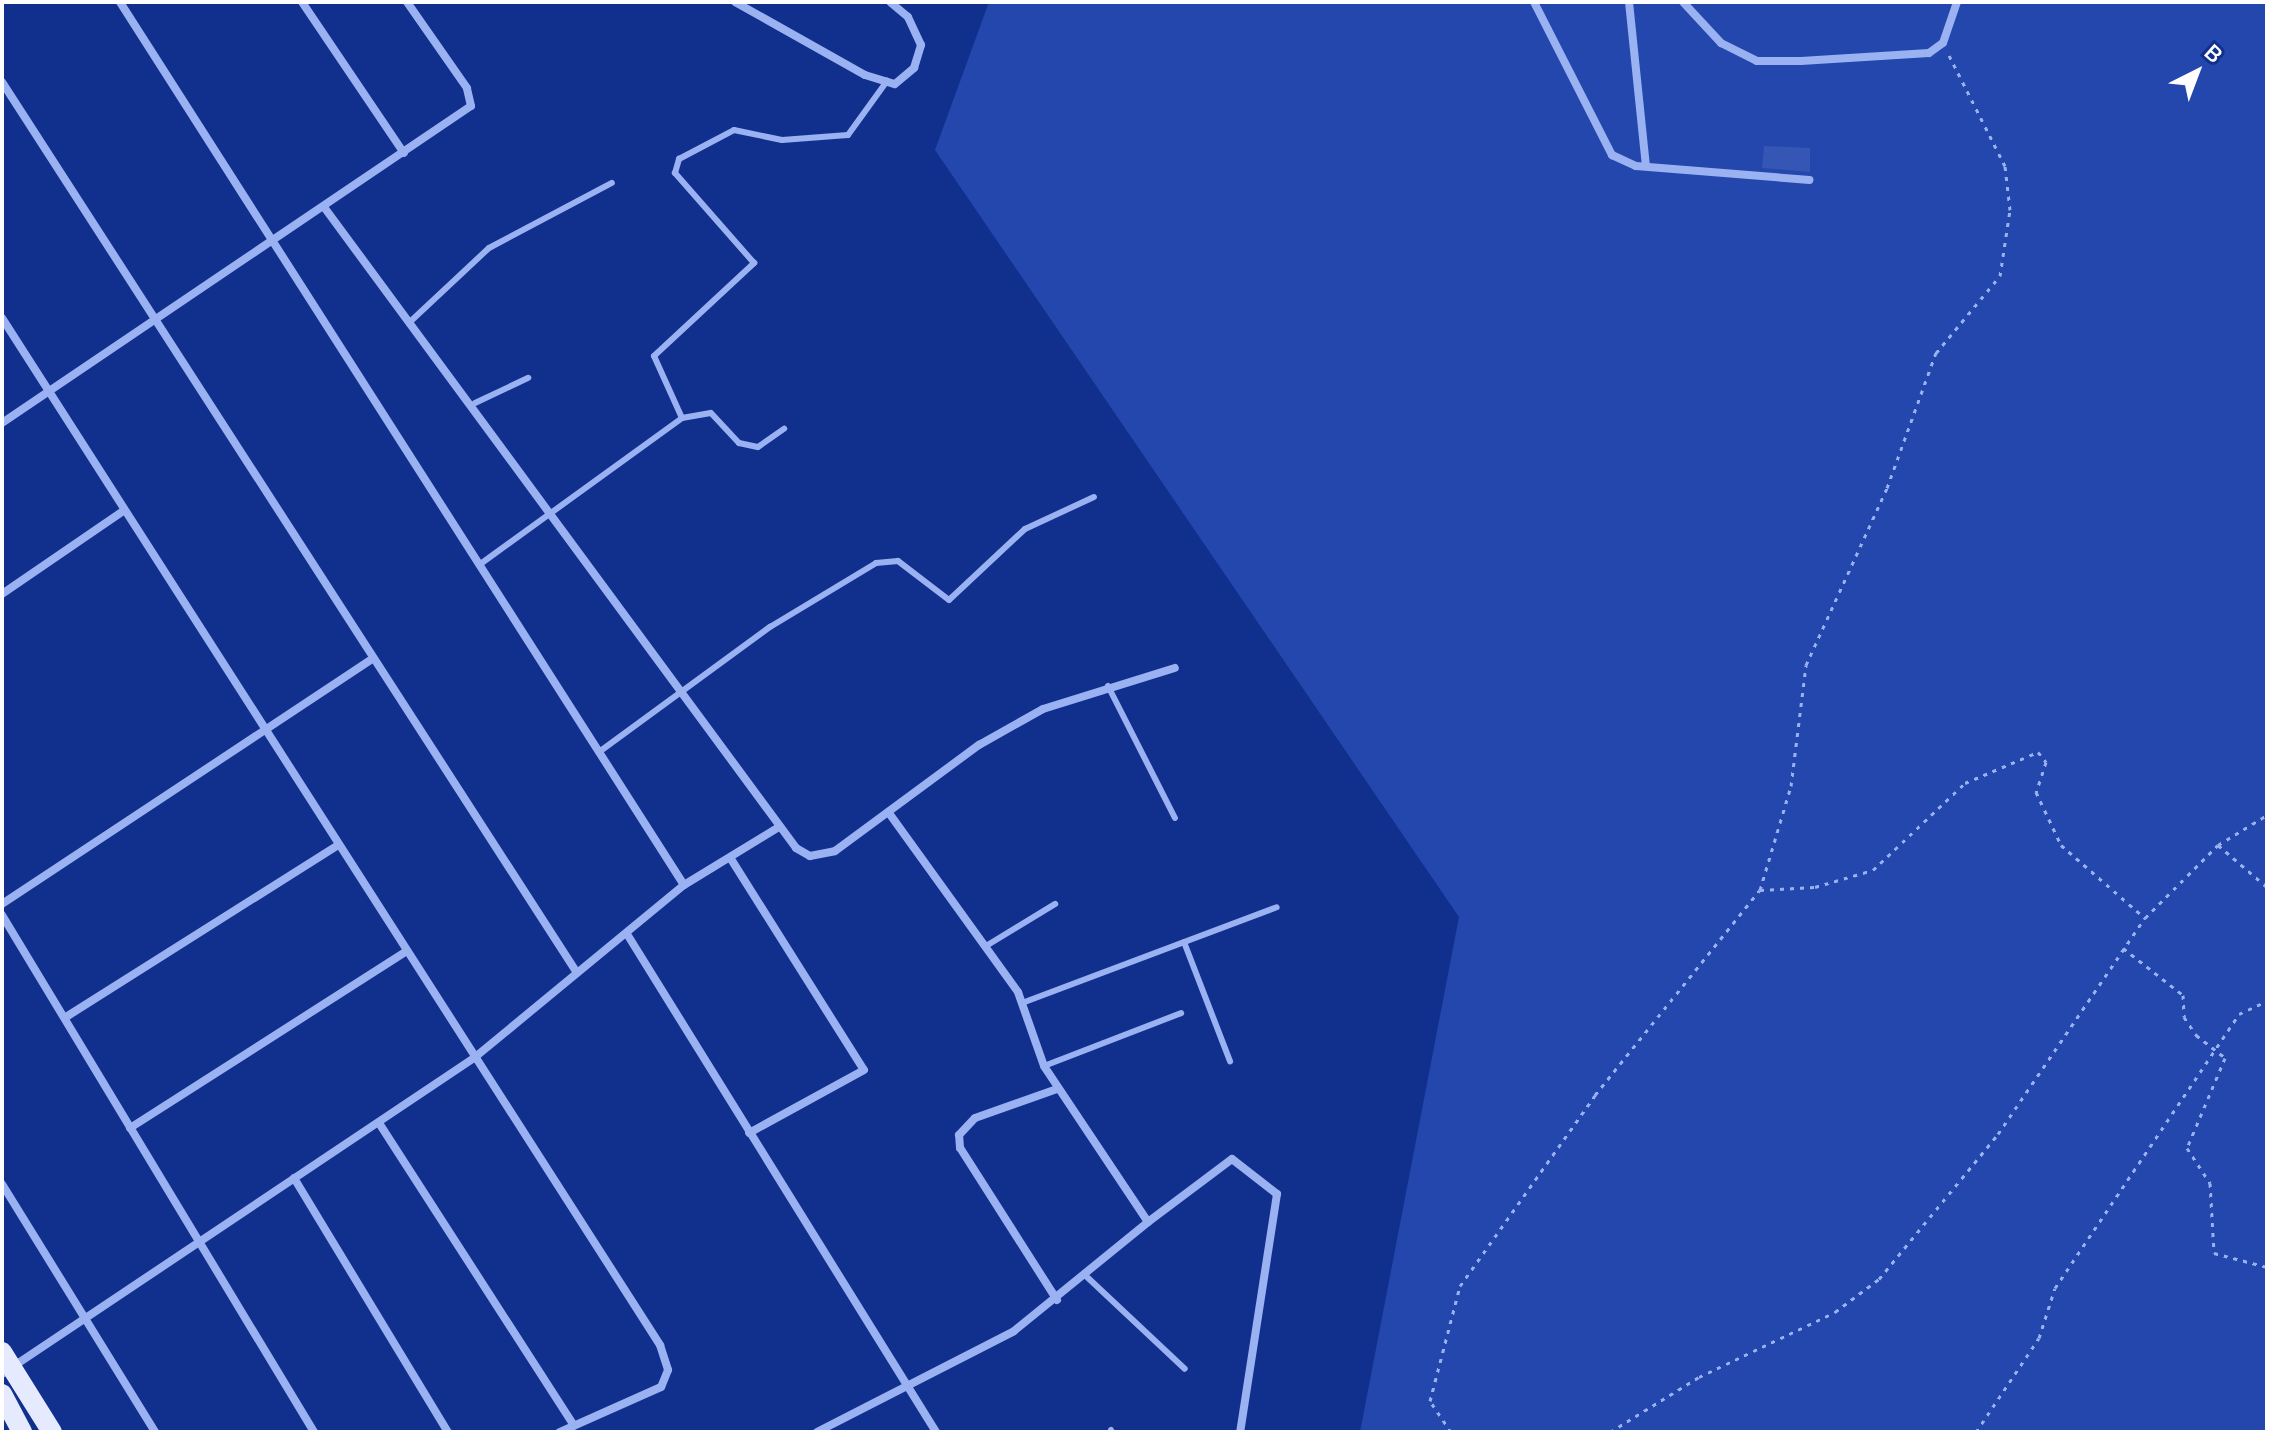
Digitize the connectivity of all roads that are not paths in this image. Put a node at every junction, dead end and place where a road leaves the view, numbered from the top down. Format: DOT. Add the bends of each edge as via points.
graph roads {
  1 [pos="120,2"];
  2 [pos="302,2"];
  3 [pos="407,2"];
  4 [pos="735,2"];
  5 [pos="890,2"];
  6 [pos="1534,2"];
  7 [pos="1629,2"];
  8 [pos="1683,2"];
  9 [pos="1957,2"];
  10 [pos="887,81"];
  11 [pos="2,82"];
  12 [pos="404,153"];
  13 [pos="1646,166"];
  14 [pos="1809,180"];
  15 [pos="612,183"];
  16 [pos="324,207"];
  17 [pos="273,244"];
  18 [pos="2,318"];
  19 [pos="156,319"];
  20 [pos="412,320"];
  21 [pos="528,378"];
  22 [pos="48,392"];
  23 [pos="475,403"];
  24 [pos="682,418"];
  25 [pos="2,423"];
  26 [pos="784,429"];
  27 [pos="1094,497"];
  28 [pos="554,510"];
  29 [pos="123,511"];
  30 [pos="479,565"];
  31 [pos="2,594"];
  32 [pos="372,659"];
  33 [pos="1175,668"];
  34 [pos="1108,686"];
  35 [pos="683,691"];
  36 [pos="265,728"];
  37 [pos="599,752"];
  38 [pos="888,812"];
  39 [pos="1175,818"];
  40 [pos="779,827"];
  41 [pos="336,846"];
  42 [pos="731,859"];
  43 [pos="684,885"];
  44 [pos="2,904"];
  45 [pos="1055,904"];
  46 [pos="1277,907"];
  47 [pos="2,915"];
  48 [pos="627,934"];
  49 [pos="1184,942"];
  50 [pos="986,946"];
  51 [pos="405,952"];
  52 [pos="577,973"];
  53 [pos="1022,1003"];
  54 [pos="1181,1013"];
  55 [pos="66,1017"];
  56 [pos="474,1058"];
  57 [pos="1230,1061"];
  58 [pos="1044,1066"];
  59 [pos="1057,1089"];
  60 [pos="379,1123"];
  61 [pos="130,1128"];
  62 [pos="749,1133"];
  63 [pos="294,1178"];
  64 [pos="2,1184"];
  65 [pos="1148,1222"];
  66 [pos="200,1244"];
  67 [pos="1087,1277"];
  68 [pos="1057,1300"];
  69 [pos="86,1321"];
  70 [pos="8,1363"];
  71 [pos="1185,1369"];
  72 [pos="906,1391"];
  73 [pos="2,1394"];
  74 [pos="574,1426"];
  75 [pos="14,1429"];
  76 [pos="52,1432"];
  77 [pos="155,1432"];
  78 [pos="314,1432"];
  79 [pos="448,1432"];
  80 [pos="560,1432"];
  81 [pos="817,1432"];
  82 [pos="936,1432"];
  83 [pos="1240,1432"];
  1 -- 17 [label="street"];
  2 -- 12 [label="street"];
  3 -- 12 [label="street" via="467,88 471,106"];
  4 -- 10 [label="street"];
  5 -- 10 [label="street" via="908,17 921,45 914,68 895,84"];
  6 -- 13 [label="street" via="1612,155"];
  7 -- 13 [label="street"];
  8 -- 9 [label="street" via="1721,43 1757,61 1894,59 1943,43"];
  10 -- 24 [label="lane" via="848,135 782,140 749,127 679,159 675,173 754,263 654,356"];
  11 -- 19 [label="street"];
  12 -- 16 [label="street"];
  13 -- 14 [label="street"];
  15 -- 20 [label="lane" via="489,248"];
  16 -- 17 [label="street"];
  16 -- 20 [label="street"];
  17 -- 19 [label="street"];
  17 -- 30 [label="street"];
  18 -- 22 [label="street"];
  19 -- 22 [label="street"];
  19 -- 32 [label="street"];
  20 -- 23 [label="street"];
  21 -- 23 [label="lane"];
  22 -- 25 [label="street"];
  22 -- 29 [label="street"];
  23 -- 28 [label="street"];
  24 -- 26 [label="lane" via="711,413 739,443 758,447"];
  24 -- 28 [label="lane"];
  27 -- 35 [label="lane" via="1025,529 949,600 898,561 876,563"];
  28 -- 30 [label="lane"];
  28 -- 35 [label="street"];
  29 -- 31 [label="street"];
  29 -- 36 [label="street"];
  30 -- 37 [label="street"];
  32 -- 36 [label="street"];
  32 -- 52 [label="street"];
  33 -- 34 [label="street"];
  34 -- 38 [label="street" via="1043,709 979,745"];
  34 -- 39 [label="lane"];
  35 -- 37 [label="lane"];
  35 -- 40 [label="street"];
  36 -- 41 [label="street"];
  36 -- 44 [label="street"];
  37 -- 43 [label="street"];
  38 -- 40 [label="street" via="835,851 810,856"];
  38 -- 50 [label="street"];
  40 -- 42 [label="street"];
  41 -- 51 [label="street"];
  41 -- 55 [label="street"];
  42 -- 43 [label="street"];
  42 -- 62 [label="street" via="864,1070"];
  43 -- 48 [label="street"];
  45 -- 50 [label="lane"];
  46 -- 49 [label="lane"];
  47 -- 55 [label="street"];
  48 -- 52 [label="street"];
  48 -- 62 [label="street"];
  49 -- 53 [label="lane"];
  49 -- 57 [label="lane"];
  50 -- 53 [label="street"];
  51 -- 56 [label="street"];
  51 -- 61 [label="street"];
  52 -- 56 [label="street"];
  53 -- 58 [label="street"];
  54 -- 58 [label="lane"];
  55 -- 61 [label="street"];
  56 -- 60 [label="street"];
  56 -- 74 [label="street" via="660,1345 668,1370 661,1387"];
  58 -- 59 [label="street"];
  59 -- 65 [label="street"];
  59 -- 68 [label="street" via="975,1118 959,1135 960,1148"];
  60 -- 63 [label="street"];
  60 -- 74 [label="street"];
  61 -- 66 [label="street"];
  62 -- 72 [label="street"];
  63 -- 66 [label="street"];
  63 -- 79 [label="street"];
  64 -- 69 [label="street"];
  65 -- 67 [label="street"];
  65 -- 83 [label="street" via="1232,1159 1277,1194"];
  66 -- 69 [label="street"];
  66 -- 78 [label="street"];
  67 -- 68 [label="street"];
  67 -- 71 [label="lane"];
  68 -- 72 [label="street"];
  69 -- 70 [label="street"];
  69 -- 77 [label="street"];
  70 -- 76 [label="main road"];
  72 -- 81 [label="street"];
  72 -- 82 [label="street"];
  73 -- 75 [label="main road"];
  74 -- 80 [label="street"];
}
